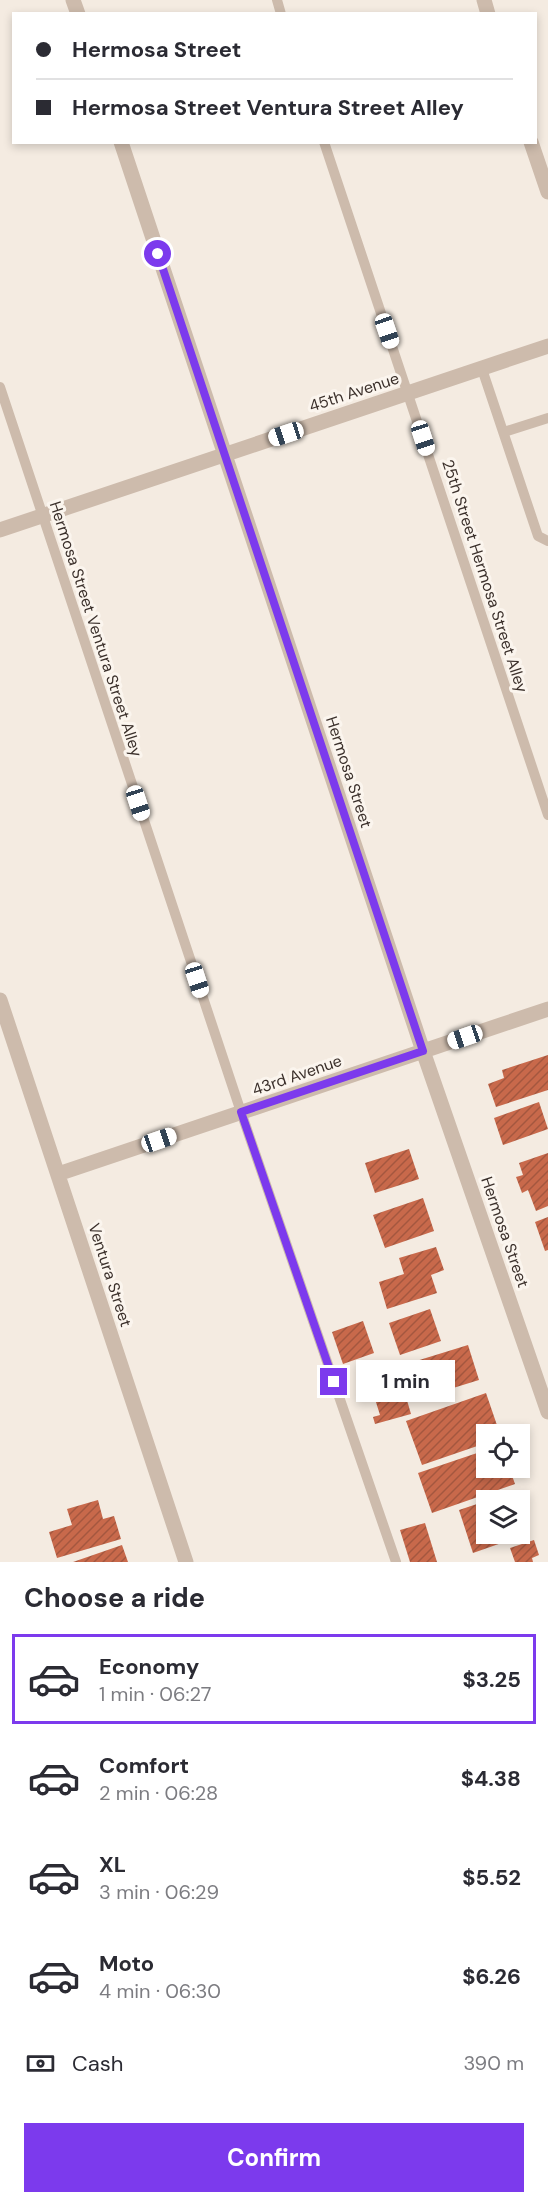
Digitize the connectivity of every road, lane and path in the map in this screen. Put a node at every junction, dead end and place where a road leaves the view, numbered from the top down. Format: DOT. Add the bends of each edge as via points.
graph roads {
  1 [pos="122,144"];
  2 [pos="325,144"];
  3 [pos="532,144"];
  4 [pos="548,192"];
  5 [pos="548,346"];
  6 [pos="482,369"];
  7 [pos="0,387"];
  8 [pos="408,393"];
  9 [pos="548,418"];
  10 [pos="504,432"];
  11 [pos="225,454"];
  12 [pos="43,516"];
  13 [pos="0,530"];
  14 [pos="548,541"];
  15 [pos="548,815"];
  16 [pos="0,1000"];
  17 [pos="548,1009"];
  18 [pos="423,1051"];
  19 [pos="241,1112"];
  20 [pos="58,1174"];
  21 [pos="548,1412"];
  22 [pos="186,1562"];
  23 [pos="396,1562"];
  1 -- 11 [label="street, Hermosa Street"];
  2 -- 8 [label="lane, 25th Street Hermosa Street Alley"];
  3 -- 4 [label="street"];
  5 -- 6 [label="street, 45th Avenue"];
  6 -- 8 [label="street, 45th Avenue"];
  6 -- 10 [label="lane"];
  7 -- 12 [label="lane, Hermosa Street Ventura Street Alley"];
  8 -- 11 [label="street, 45th Avenue"];
  8 -- 15 [label="lane, 25th Street Hermosa Street Alley"];
  9 -- 10 [label="lane"];
  10 -- 14 [label="lane" via="538,536"];
  11 -- 12 [label="street, 45th Avenue"];
  11 -- 18 [label="street, Hermosa Street"];
  12 -- 13 [label="street, 45th Avenue"];
  12 -- 19 [label="lane, Hermosa Street Ventura Street Alley"];
  16 -- 20 [label="street, Ventura Street"];
  17 -- 18 [label="street, 43rd Avenue"];
  18 -- 19 [label="street, 43rd Avenue"];
  18 -- 21 [label="street, Hermosa Street"];
  19 -- 20 [label="street, 43rd Avenue"];
  19 -- 23 [label="lane, Hermosa Street Ventura Street Alley"];
  20 -- 22 [label="street, Ventura Street"];
}
